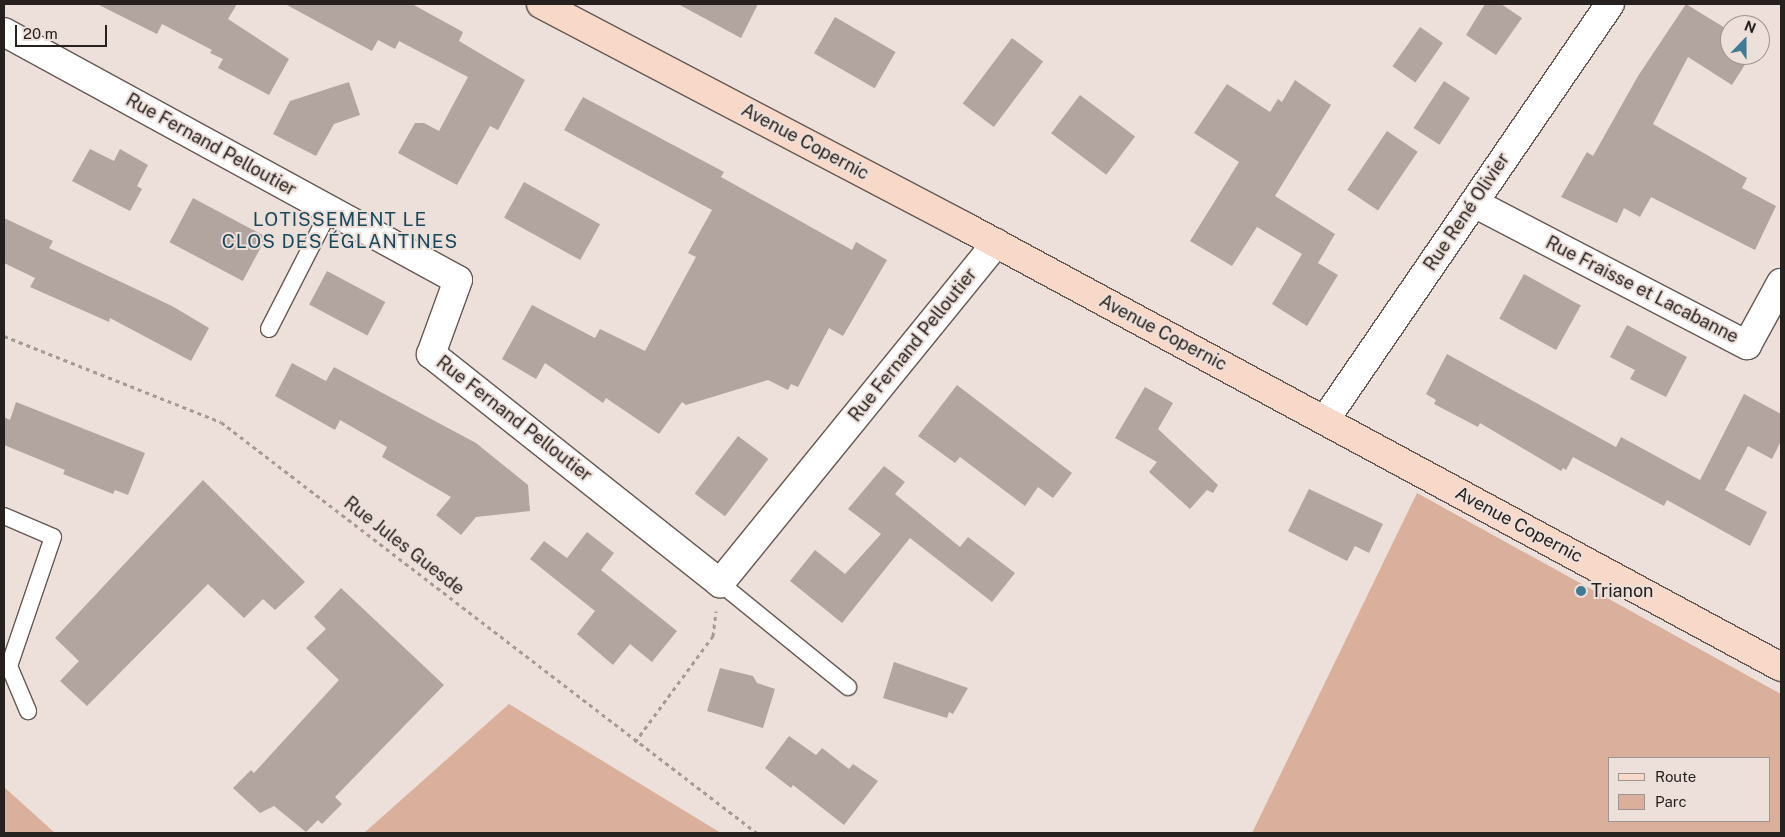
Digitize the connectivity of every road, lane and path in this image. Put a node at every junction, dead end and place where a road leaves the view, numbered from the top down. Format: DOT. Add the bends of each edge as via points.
graph roads {
  1 [pos="541,4"];
  2 [pos="1610,4"];
  3 [pos="4,32"];
  4 [pos="1474,203"];
  5 [pos="330,210"];
  6 [pos="996,243"];
  7 [pos="1781,283"];
  8 [pos="269,329"];
  9 [pos="4,336"];
  10 [pos="1325,420"];
  11 [pos="4,516"];
  12 [pos="720,583"];
  13 [pos="1781,667"];
  14 [pos="848,687"];
  15 [pos="28,711"];
  16 [pos="634,742"];
  17 [pos="758,833"];
  1 -- 6 [label="street, Avenue Copernic"];
  2 -- 4 [label="street, Rue René Olivier"];
  3 -- 5 [label="street, Rue Fernand Pelloutier"];
  4 -- 7 [label="street, Rue Fraisse et Lacabanne" via="1747,345"];
  4 -- 10 [label="street, Rue René Olivier"];
  5 -- 8 [label="lane"];
  5 -- 12 [label="street, Rue Fernand Pelloutier" via="458,280 431,354"];
  6 -- 10 [label="street, Avenue Copernic"];
  6 -- 12 [label="street, Rue Fernand Pelloutier"];
  9 -- 16 [label="path, Rue Jules Guesde" via="221,422"];
  10 -- 13 [label="street, Avenue Copernic"];
  11 -- 15 [label="lane" via="53,537 9,666"];
  12 -- 14 [label="lane"];
  12 -- 16 [label="path" via="713,636"];
  16 -- 17 [label="path, Rue Jules Guesde"];
}
